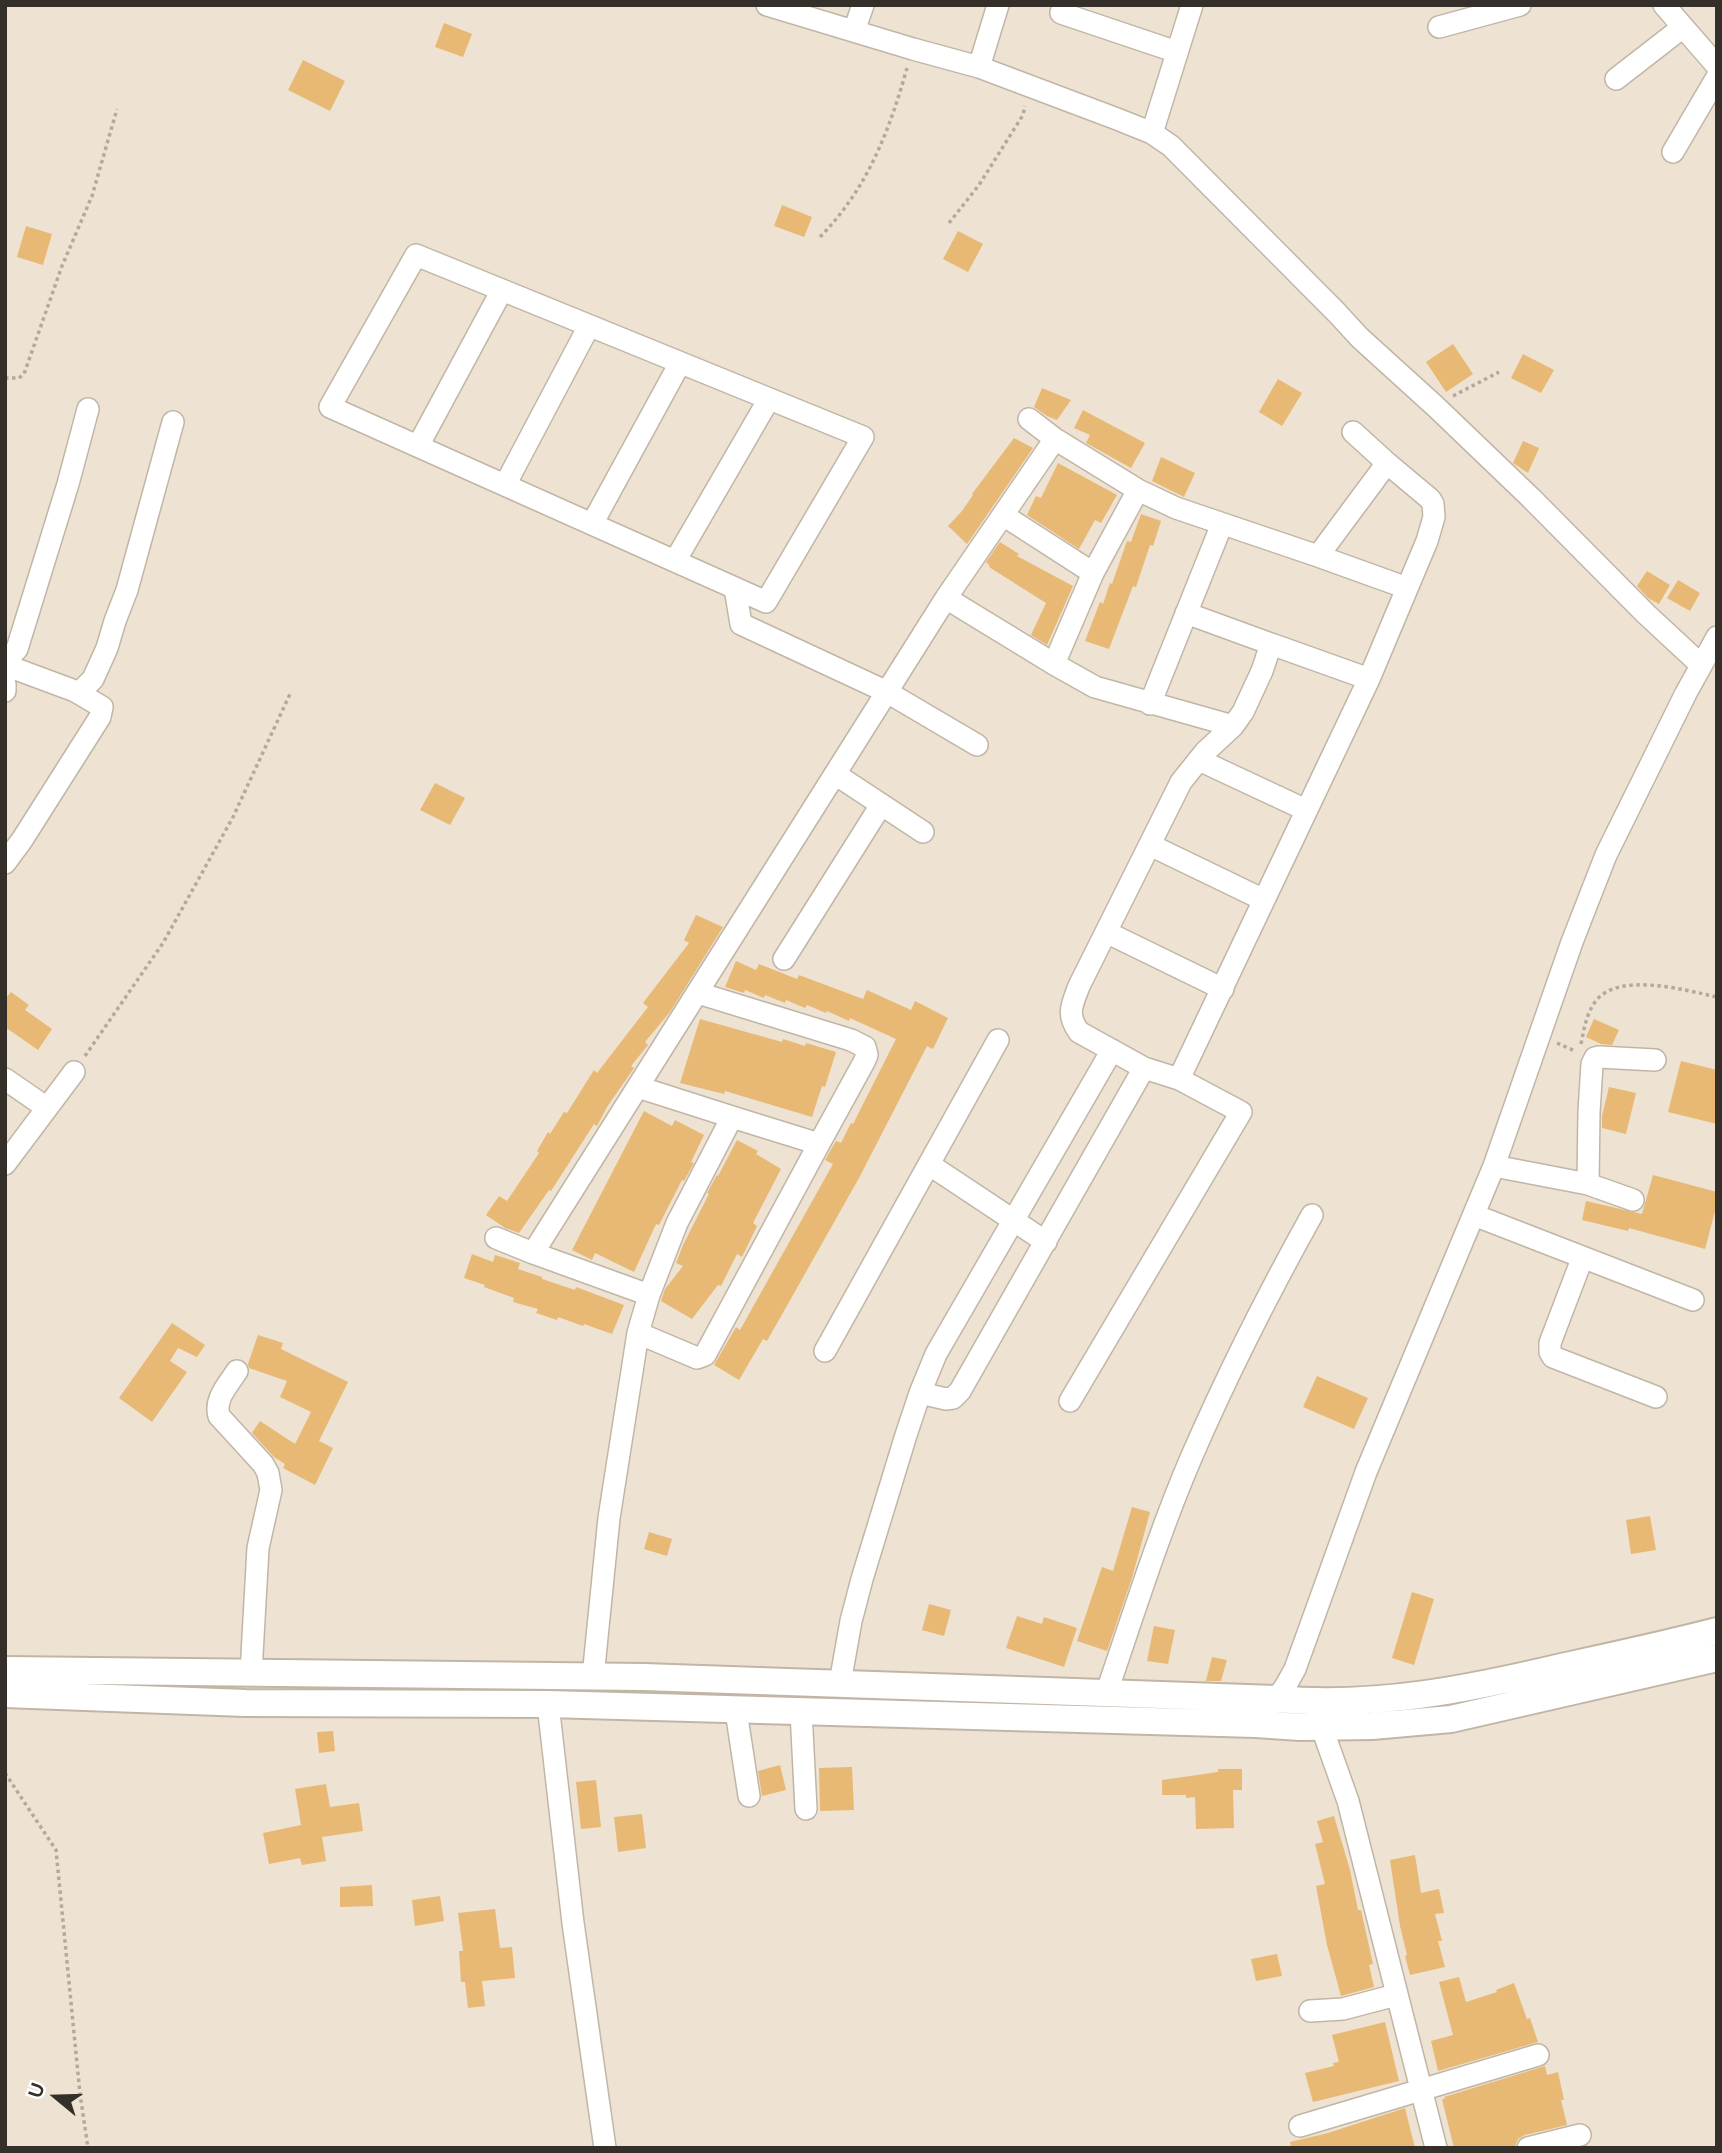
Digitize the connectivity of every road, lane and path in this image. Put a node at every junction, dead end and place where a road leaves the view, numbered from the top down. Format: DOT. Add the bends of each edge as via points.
graph roads {
  1 [pos="767,5"];
  2 [pos="863,5"];
  3 [pos="998,5"];
  4 [pos="1063,5"];
  5 [pos="1192,5"];
  6 [pos="1520,5"];
  7 [pos="1664,5"];
  8 [pos="1439,27"];
  9 [pos="1683,27"];
  10 [pos="854,31"];
  11 [pos="913,49"];
  12 [pos="1177,52"];
  13 [pos="1717,66"];
  14 [pos="979,67"];
  15 [pos="1717,77"];
  16 [pos="1616,79"];
  17 [pos="1030,87"];
  18 [pos="117,108"];
  19 [pos="1152,133"];
  20 [pos="1673,152"];
  21 [pos="949,223"];
  22 [pos="820,237"];
  23 [pos="502,290"];
  24 [pos="589,326"];
  25 [pos="680,363"];
  26 [pos="1499,372"];
  27 [pos="5,378"];
  28 [pos="769,399"];
  29 [pos="1435,406"];
  30 [pos="88,409"];
  31 [pos="1029,419"];
  32 [pos="173,422"];
  33 [pos="1353,432"];
  34 [pos="1055,439"];
  35 [pos="418,446"];
  36 [pos="1387,463"];
  37 [pos="505,485"];
  38 [pos="1138,490"];
  39 [pos="1003,515"];
  40 [pos="592,524"];
  41 [pos="1222,524"];
  42 [pos="1318,556"];
  43 [pos="675,561"];
  44 [pos="1093,573"];
  45 [pos="735,588"];
  46 [pos="1407,589"];
  47 [pos="946,598"];
  48 [pos="1186,613"];
  49 [pos="1717,637"];
  50 [pos="1271,644"];
  51 [pos="5,663"];
  52 [pos="1054,664"];
  53 [pos="1701,665"];
  54 [pos="1369,679"];
  55 [pos="5,684"];
  56 [pos="5,691"];
  57 [pos="887,692"];
  58 [pos="79,693"];
  59 [pos="290,694"];
  60 [pos="1150,704"];
  61 [pos="1233,726"];
  62 [pos="976,745"];
  63 [pos="1199,760"];
  64 [pos="835,774"];
  65 [pos="881,805"];
  66 [pos="1306,810"];
  67 [pos="923,832"];
  68 [pos="1150,845"];
  69 [pos="5,863"];
  70 [pos="1264,900"];
  71 [pos="1106,932"];
  72 [pos="784,959"];
  73 [pos="1223,989"];
  74 [pos="698,993"];
  75 [pos="1717,997"];
  76 [pos="1539,1034"];
  77 [pos="998,1040"];
  78 [pos="1112,1050"];
  79 [pos="1655,1060"];
  80 [pos="1144,1069"];
  81 [pos="74,1072"];
  82 [pos="5,1079"];
  83 [pos="1179,1079"];
  84 [pos="638,1087"];
  85 [pos="47,1108"];
  86 [pos="732,1117"];
  87 [pos="819,1144"];
  88 [pos="5,1164"];
  89 [pos="930,1165"];
  90 [pos="1494,1166"];
  91 [pos="1588,1184"];
  92 [pos="1633,1200"];
  93 [pos="1312,1215"];
  94 [pos="1474,1215"];
  95 [pos="1013,1221"];
  96 [pos="496,1238"];
  97 [pos="1046,1242"];
  98 [pos="533,1253"];
  99 [pos="1582,1259"];
  100 [pos="649,1295"];
  101 [pos="1693,1300"];
  102 [pos="638,1333"];
  103 [pos="825,1351"];
  104 [pos="237,1371"];
  105 [pos="920,1393"];
  106 [pos="1656,1397"];
  107 [pos="1070,1401"];
  108 [pos="1717,1631"];
  109 [pos="1717,1658"];
  110 [pos="5,1670"];
  111 [pos="251,1673"];
  112 [pos="593,1676"];
  113 [pos="840,1683"];
  114 [pos="5,1694"];
  115 [pos="1106,1694"];
  116 [pos="1276,1699"];
  117 [pos="1313,1702"];
  118 [pos="548,1704"];
  119 [pos="737,1711"];
  120 [pos="801,1711"];
  121 [pos="1256,1724"];
  122 [pos="1322,1727"];
  123 [pos="5,1773"];
  124 [pos="749,1796"];
  125 [pos="806,1809"];
  126 [pos="1396,1995"];
  127 [pos="1310,2011"];
  128 [pos="1538,2055"];
  129 [pos="1421,2088"];
  130 [pos="1300,2126"];
  131 [pos="1580,2135"];
  132 [pos="88,2148"];
  133 [pos="605,2148"];
  134 [pos="1436,2148"];
  135 [pos="1528,2148"];
  1 -- 10 [label="street"];
  2 -- 10 [label="street"];
  3 -- 14 [label="street"];
  4 -- 12 [label="street" via="1061,13"];
  5 -- 12 [label="street"];
  6 -- 8 [label="street"];
  7 -- 9 [label="street"];
  9 -- 13 [label="street"];
  9 -- 16 [label="street"];
  10 -- 11 [label="street"];
  11 -- 14 [label="street"];
  11 -- 22 [label="path" via="872,168 841,215"];
  12 -- 19 [label="street"];
  14 -- 17 [label="street"];
  15 -- 20 [label="street"];
  17 -- 19 [label="street"];
  17 -- 21 [label="path" via="1023,115"];
  18 -- 27 [label="path" via="92,196 24,373 19,378"];
  19 -- 29 [label="street" via="1171,146 1360,338"];
  23 -- 24 [label="street"];
  23 -- 35 [label="street"];
  23 -- 35 [label="street" via="416,255 330,407"];
  24 -- 25 [label="street"];
  24 -- 37 [label="street"];
  25 -- 28 [label="street"];
  25 -- 40 [label="street"];
  26 -- 29 [label="path"];
  28 -- 43 [label="street"];
  28 -- 45 [label="street" via="863,437 765,602"];
  29 -- 53 [label="street"];
  30 -- 51 [label="street" via="17,649"];
  31 -- 34 [label="street"];
  32 -- 58 [label="street" via="107,649 93,679"];
  33 -- 36 [label="street"];
  34 -- 38 [label="street"];
  34 -- 39 [label="street"];
  35 -- 37 [label="street"];
  36 -- 42 [label="street"];
  36 -- 46 [label="street" via="1433,504 1427,541"];
  37 -- 40 [label="street"];
  38 -- 41 [label="street"];
  38 -- 44 [label="street"];
  39 -- 44 [label="street"];
  39 -- 47 [label="street"];
  40 -- 43 [label="street"];
  41 -- 42 [label="street"];
  41 -- 48 [label="street"];
  42 -- 46 [label="street"];
  43 -- 45 [label="street"];
  44 -- 52 [label="street"];
  45 -- 57 [label="street" via="741,624"];
  46 -- 54 [label="street"];
  47 -- 52 [label="street"];
  47 -- 57 [label="street"];
  48 -- 50 [label="street"];
  48 -- 60 [label="street"];
  49 -- 53 [label="street"];
  50 -- 54 [label="street"];
  50 -- 61 [label="street" via="1250,698"];
  51 -- 58 [label="street"];
  52 -- 60 [label="street" via="1095,688"];
  53 -- 76 [label="street" via="1606,856"];
  54 -- 66 [label="street"];
  55 -- 56 [label="street"];
  57 -- 62 [label="street"];
  57 -- 64 [label="street"];
  58 -- 69 [label="street" via="102,707 100,717"];
  59 -- 81 [label="path" via="233,817 163,943"];
  60 -- 61 [label="street"];
  61 -- 63 [label="street"];
  63 -- 66 [label="street"];
  63 -- 68 [label="street" via="1181,782"];
  64 -- 65 [label="street"];
  64 -- 74 [label="street"];
  65 -- 67 [label="street"];
  65 -- 72 [label="street"];
  66 -- 70 [label="street"];
  68 -- 70 [label="street"];
  68 -- 71 [label="street"];
  70 -- 73 [label="street"];
  71 -- 73 [label="street"];
  71 -- 78 [label="street" via="1071,1009 1072,1023 1079,1032"];
  73 -- 83 [label="street"];
  74 -- 84 [label="street"];
  74 -- 87 [label="street" via="865,1047 864,1062"];
  75 -- 76 [label="path" via="1643,984 1624,986 1596,1000 1585,1020 1579,1053"];
  76 -- 90 [label="street"];
  77 -- 89 [label="street"];
  78 -- 80 [label="street"];
  78 -- 95 [label="street"];
  79 -- 91 [label="street" via="1599,1057 1594,1061"];
  80 -- 83 [label="street"];
  80 -- 97 [label="street"];
  81 -- 85 [label="street"];
  82 -- 85 [label="street"];
  83 -- 107 [label="street" via="1241,1112"];
  84 -- 86 [label="street"];
  84 -- 98 [label="street"];
  85 -- 88 [label="street"];
  86 -- 87 [label="street"];
  86 -- 100 [label="street" via="677,1223"];
  87 -- 102 [label="street" via="705,1355 697,1358"];
  89 -- 95 [label="street"];
  89 -- 103 [label="street"];
  90 -- 91 [label="street"];
  90 -- 94 [label="street"];
  91 -- 92 [label="street"];
  93 -- 115 [label="street" via="1190,1460"];
  94 -- 99 [label="street"];
  94 -- 116 [label="street" via="1366,1472 1291,1679"];
  95 -- 97 [label="street"];
  95 -- 105 [label="street" via="936,1354"];
  96 -- 98 [label="street"];
  97 -- 105 [label="street" via="960,1391 946,1399"];
  98 -- 100 [label="street"];
  99 -- 101 [label="street"];
  99 -- 106 [label="street" via="1550,1352"];
  100 -- 102 [label="street"];
  102 -- 112 [label="street" via="609,1518"];
  104 -- 111 [label="street" via="218,1402 219,1416 263,1464 271,1490 258,1548"];
  105 -- 113 [label="street" via="862,1579"];
  108 -- 117 [label="street" via="1476,1687 1386,1699"];
  109 -- 122 [label="street" via="1451,1719"];
  110 -- 111 [label="street"];
  111 -- 112 [label="street"];
  112 -- 113 [label="street"];
  113 -- 115 [label="street"];
  114 -- 118 [label="street" via="245,1703"];
  115 -- 116 [label="street"];
  116 -- 117 [label="street"];
  116 -- 121 [label="street"];
  117 -- 122 [label="street"];
  118 -- 119 [label="street"];
  118 -- 133 [label="street"];
  119 -- 120 [label="street"];
  119 -- 124 [label="street"];
  120 -- 121 [label="street"];
  120 -- 125 [label="street"];
  121 -- 122 [label="street"];
  122 -- 126 [label="street" via="1348,1801"];
  123 -- 132 [label="path" via="56,1850"];
  126 -- 127 [label="street" via="1343,2009"];
  126 -- 129 [label="street"];
  128 -- 129 [label="street"];
  129 -- 130 [label="street"];
  129 -- 134 [label="street"];
  131 -- 135 [label="street"];
}
